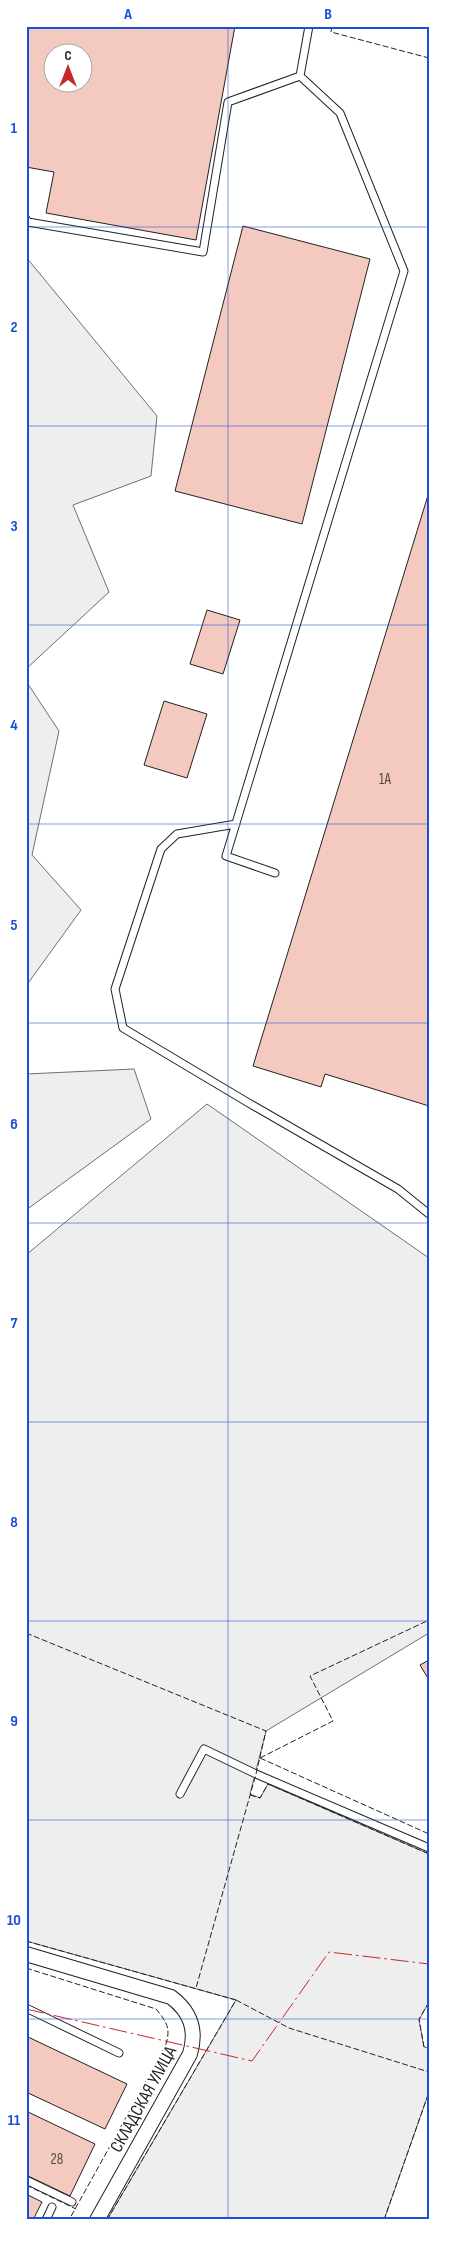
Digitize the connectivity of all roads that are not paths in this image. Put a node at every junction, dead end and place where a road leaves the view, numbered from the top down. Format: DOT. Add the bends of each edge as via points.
graph roads {
  1 [pos="309,26"];
  2 [pos="300,76"];
  3 [pos="26,219"];
  4 [pos="236,824"];
  5 [pos="275,873"];
  6 [pos="429,1214"];
  7 [pos="180,1794"];
  8 [pos="429,1848"];
  9 [pos="26,1954"];
  10 [pos="26,2008"];
  11 [pos="119,2052"];
  12 [pos="26,2180"];
  13 [pos="72,2202"];
  14 [pos="52,2207"];
  15 [pos="46,2220"];
  16 [pos="96,2220"];
  1 -- 2 [label="lane"];
  2 -- 3 [label="lane" via="228,102 203,252 28,222"];
  2 -- 4 [label="lane" via="340,113 404,271"];
  4 -- 5 [label="lane" via="226,856"];
  4 -- 6 [label="lane" via="177,834 160,849 115,989 123,1028 398,1189"];
  7 -- 8 [label="lane" via="204,1750"];
  9 -- 16 [label="street, СКЛАДСКАЯ УЛИЦА" via="171,1997 183,2006 193,2030 190,2054"];
  10 -- 11 [label="lane"];
  12 -- 13 [label="lane"];
  14 -- 15 [label="lane"];
}
